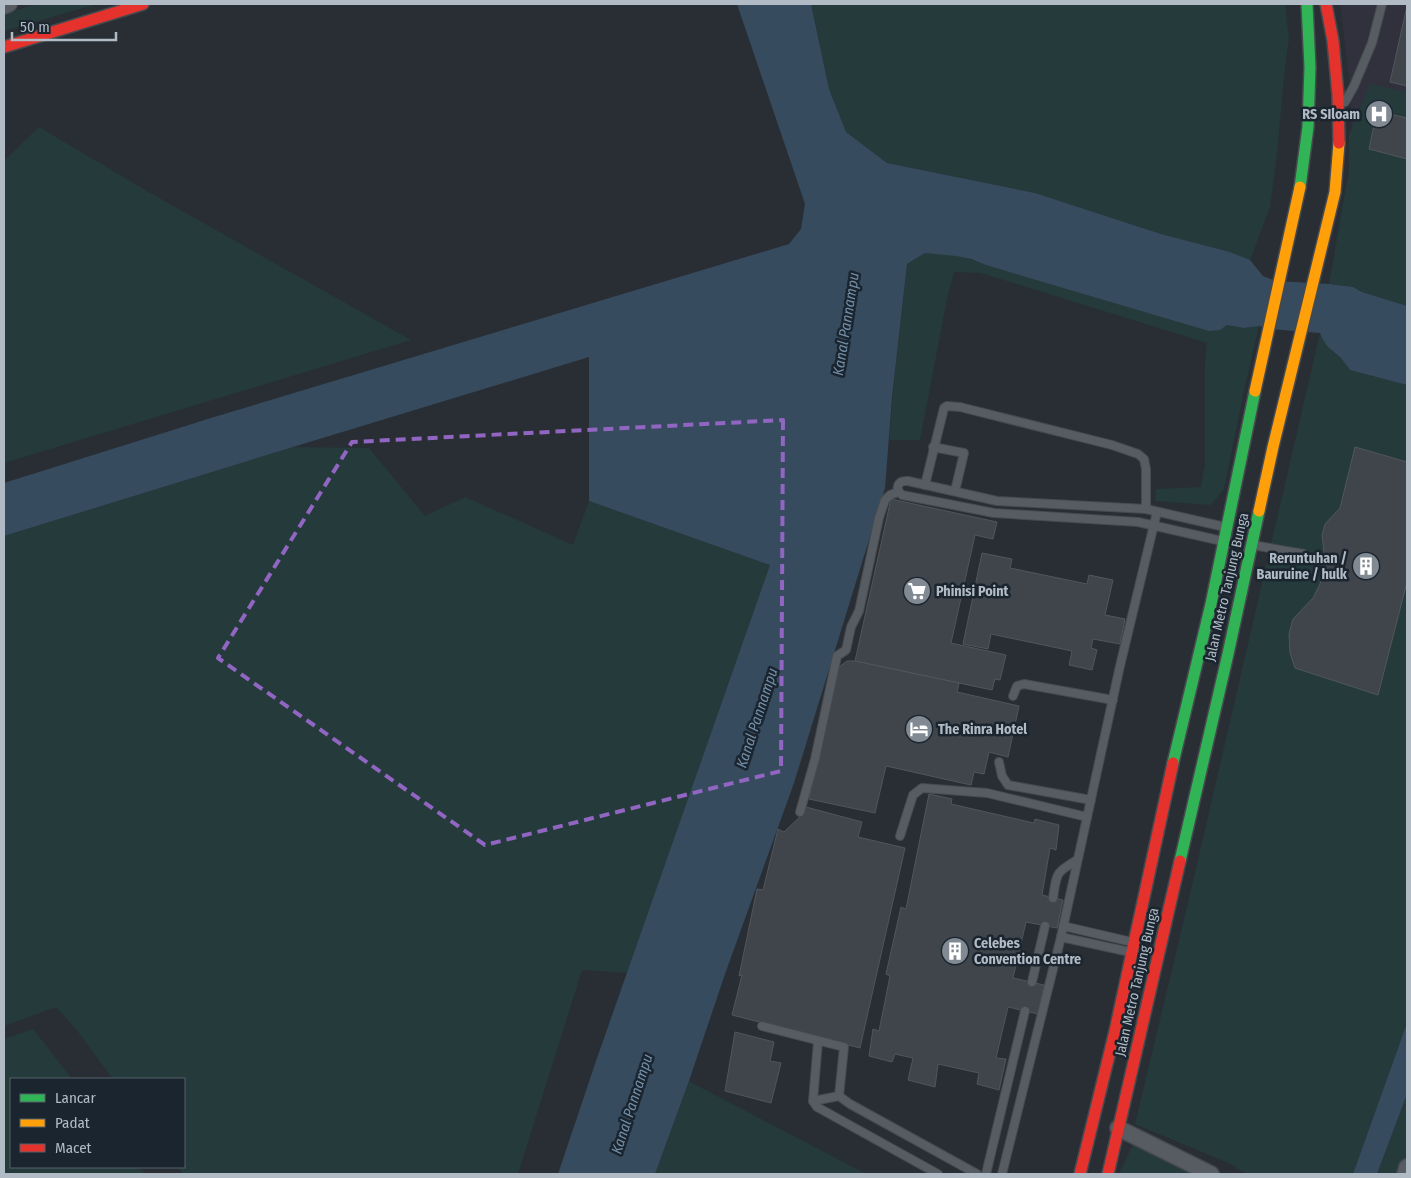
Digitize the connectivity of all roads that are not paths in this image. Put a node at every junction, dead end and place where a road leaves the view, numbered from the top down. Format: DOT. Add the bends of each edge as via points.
graph roads {
  1 [pos="10,4"];
  2 [pos="143,4"];
  3 [pos="1307,4"];
  4 [pos="1326,4"];
  5 [pos="1382,4"];
  6 [pos="4,6"];
  7 [pos="4,47"];
  8 [pos="1338,114"];
  9 [pos="933,447"];
  10 [pos="925,485"];
  11 [pos="955,491"];
  12 [pos="898,492"];
  13 [pos="1040,504"];
  14 [pos="1146,509"];
  15 [pos="1157,512"];
  16 [pos="1038,516"];
  17 [pos="1154,525"];
  18 [pos="1227,528"];
  19 [pos="1224,542"];
  20 [pos="1251,545"];
  21 [pos="1304,554"];
  22 [pos="1013,696"];
  23 [pos="1113,700"];
  24 [pos="999,762"];
  25 [pos="1091,800"];
  26 [pos="800,812"];
  27 [pos="1087,817"];
  28 [pos="900,836"];
  29 [pos="1078,860"];
  30 [pos="1053,898"];
  31 [pos="1045,926"];
  32 [pos="1063,926"];
  33 [pos="1061,936"];
  34 [pos="1142,949"];
  35 [pos="1032,982"];
  36 [pos="1025,1011"];
  37 [pos="762,1026"];
  38 [pos="818,1041"];
  39 [pos="840,1096"];
  40 [pos="813,1101"];
  41 [pos="1118,1128"];
  42 [pos="1407,1167"];
  43 [pos="938,1174"];
  44 [pos="977,1174"];
  45 [pos="986,1174"];
  46 [pos="1002,1174"];
  47 [pos="1080,1174"];
  48 [pos="1108,1174"];
  49 [pos="1211,1174"];
  50 [pos="1405,1174"];
  1 -- 6 [label="street"];
  2 -- 7 [label="main road"];
  3 -- 18 [label="main road, Jalan Metro Tanjung Bunga" via="1308,127 1300,190"];
  4 -- 8 [label="main road, Jalan Metro Tanjung Bunga" via="1336,64"];
  5 -- 8 [label="lane" via="1372,43"];
  8 -- 20 [label="main road, Jalan Metro Tanjung Bunga" via="1335,192"];
  9 -- 10 [label="lane"];
  9 -- 11 [label="lane" via="964,453"];
  9 -- 14 [label="lane" via="947,406 1112,445 1144,459"];
  10 -- 11 [label="lane"];
  10 -- 12 [label="lane" via="903,480 898,483"];
  11 -- 13 [label="lane" via="997,501"];
  12 -- 16 [label="lane" via="994,513"];
  12 -- 26 [label="lane" via="885,500 879,518 858,611 846,650 838,656"];
  13 -- 14 [label="lane"];
  13 -- 16 [label="lane"];
  14 -- 15 [label="lane"];
  15 -- 17 [label="lane"];
  15 -- 18 [label="lane"];
  16 -- 17 [label="lane"];
  17 -- 19 [label="lane"];
  17 -- 23 [label="lane"];
  18 -- 19 [label="main road, Jalan Metro Tanjung Bunga"];
  19 -- 34 [label="main road, Jalan Metro Tanjung Bunga" via="1187,703"];
  20 -- 21 [label="lane"];
  20 -- 34 [label="main road, Jalan Metro Tanjung Bunga" via="1228,654"];
  22 -- 23 [label="lane" via="1017,686 1024,684"];
  23 -- 25 [label="lane"];
  24 -- 25 [label="lane" via="1008,785"];
  25 -- 27 [label="lane"];
  27 -- 28 [label="lane" via="987,793 922,788 913,795"];
  27 -- 29 [label="lane"];
  29 -- 30 [label="lane" via="1057,876"];
  29 -- 32 [label="lane"];
  31 -- 35 [label="lane"];
  32 -- 33 [label="lane"];
  32 -- 34 [label="lane"];
  33 -- 34 [label="lane"];
  33 -- 46 [label="lane"];
  34 -- 41 [label="main road, Jalan Metro Tanjung Bunga"];
  34 -- 47 [label="main road, Jalan Metro Tanjung Bunga" via="1115,1031"];
  36 -- 45 [label="lane"];
  37 -- 38 [label="lane"];
  38 -- 39 [label="lane" via="844,1047"];
  38 -- 40 [label="lane"];
  39 -- 40 [label="lane"];
  39 -- 44 [label="lane"];
  40 -- 43 [label="lane" via="822,1110"];
  41 -- 48 [label="main road, Jalan Metro Tanjung Bunga"];
  41 -- 49 [label="street"];
  42 -- 50 [label="street"];
}
